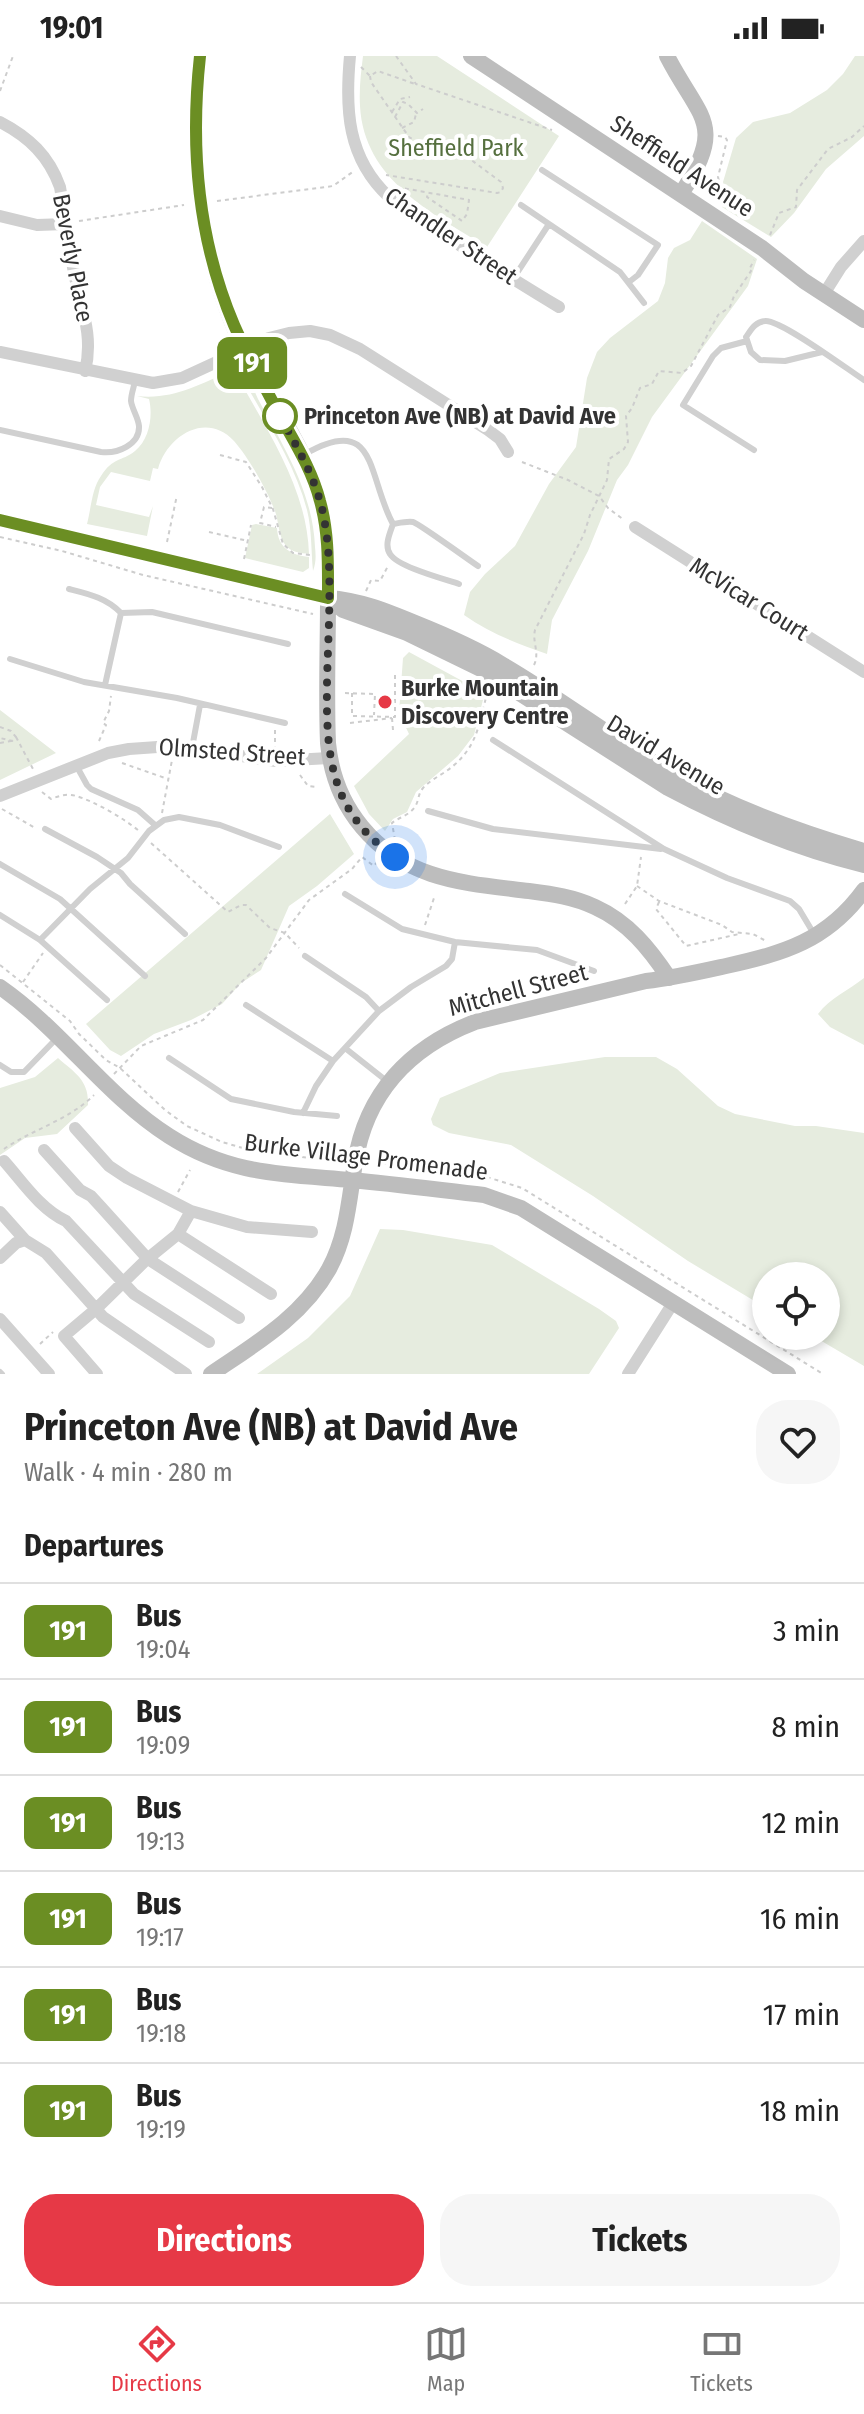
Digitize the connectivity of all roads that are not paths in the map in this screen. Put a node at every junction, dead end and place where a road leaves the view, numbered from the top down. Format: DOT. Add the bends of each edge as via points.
graph roads {
  1 [pos="200,56"];
  2 [pos="350,56"];
  3 [pos="471,56"];
  4 [pos="667,56"];
  5 [pos="0,122"];
  6 [pos="542,170"];
  7 [pos="681,194"];
  8 [pos="521,205"];
  9 [pos="0,216"];
  10 [pos="72,223"];
  11 [pos="549,224"];
  12 [pos="864,241"];
  13 [pos="513,279"];
  14 [pos="629,282"];
  15 [pos="824,294"];
  16 [pos="644,303"];
  17 [pos="559,307"];
  18 [pos="864,320"];
  19 [pos="747,341"];
  20 [pos="245,349"];
  21 [pos="0,352"];
  22 [pos="822,352"];
  23 [pos="85,371"];
  24 [pos="864,380"];
  25 [pos="135,381"];
  26 [pos="0,430"];
  27 [pos="754,450"];
  28 [pos="508,452"];
  29 [pos="302,456"];
  30 [pos="0,520"];
  31 [pos="393,524"];
  32 [pos="635,527"];
  33 [pos="478,566"];
  34 [pos="459,584"];
  35 [pos="69,589"];
  36 [pos="328,598"];
  37 [pos="121,613"];
  38 [pos="288,644"];
  39 [pos="10,659"];
  40 [pos="864,672"];
  41 [pos="108,686"];
  42 [pos="200,705"];
  43 [pos="285,723"];
  44 [pos="493,740"];
  45 [pos="192,748"];
  46 [pos="329,758"];
  47 [pos="76,765"];
  48 [pos="1,802"];
  49 [pos="428,811"];
  50 [pos="155,825"];
  51 [pos="45,829"];
  52 [pos="279,847"];
  53 [pos="664,849"];
  54 [pos="864,851"];
  55 [pos="0,864"];
  56 [pos="864,865"];
  57 [pos="116,869"];
  58 [pos="864,890"];
  59 [pos="345,894"];
  60 [pos="72,909"];
  61 [pos="0,915"];
  62 [pos="185,934"];
  63 [pos="815,937"];
  64 [pos="40,940"];
  65 [pos="455,942"];
  66 [pos="305,956"];
  67 [pos="594,971"];
  68 [pos="145,976"];
  69 [pos="669,978"];
  70 [pos="0,987"];
  71 [pos="107,1000"];
  72 [pos="246,1005"];
  73 [pos="379,1011"];
  74 [pos="58,1037"];
  75 [pos="345,1048"];
  76 [pos="169,1058"];
  77 [pos="333,1061"];
  78 [pos="0,1065"];
  79 [pos="388,1082"];
  80 [pos="303,1113"];
  81 [pos="337,1116"];
  82 [pos="75,1128"];
  83 [pos="44,1150"];
  84 [pos="2,1156"];
  85 [pos="352,1180"];
  86 [pos="191,1211"];
  87 [pos="0,1212"];
  88 [pos="312,1232"];
  89 [pos="178,1234"];
  90 [pos="25,1240"];
  91 [pos="0,1258"];
  92 [pos="148,1259"];
  93 [pos="122,1283"];
  94 [pos="271,1294"];
  95 [pos="673,1303"];
  96 [pos="96,1309"];
  97 [pos="239,1318"];
  98 [pos="0,1319"];
  99 [pos="209,1342"];
  100 [pos="49,1374"];
  101 [pos="97,1374"];
  102 [pos="186,1374"];
  103 [pos="211,1374"];
  104 [pos="628,1374"];
  105 [pos="788,1374"];
  1 -- 20 [label="street" via="195,128 202,214 221,290"];
  2 -- 13 [label="street, Chandler Street" via="349,125 369,173 398,205"];
  3 -- 7 [label="street, Sheffield Avenue"];
  4 -- 7 [label="street" via="705,123 704,153"];
  5 -- 10 [label="street, Beverly Place" via="46,157"];
  6 -- 14 [label="lane" via="658,245"];
  7 -- 15 [label="street, Sheffield Avenue"];
  8 -- 11 [label="lane"];
  9 -- 10 [label="street" via="37,225"];
  10 -- 23 [label="street, Beverly Place" via="76,283 88,328"];
  11 -- 13 [label="lane"];
  11 -- 14 [label="lane"];
  12 -- 15 [label="street"];
  13 -- 17 [label="street, Chandler Street"];
  14 -- 16 [label="lane"];
  15 -- 18 [label="street, Sheffield Avenue"];
  19 -- 22 [label="lane" via="755,357 766,361"];
  19 -- 22 [label="lane" via="753,327 776,322"];
  19 -- 27 [label="lane" via="721,348 683,405"];
  20 -- 25 [label="street" via="182,378"];
  20 -- 28 [label="street" via="289,333 310,331 340,338 488,430"];
  20 -- 29 [label="street"];
  21 -- 23 [label="street"];
  22 -- 24 [label="lane"];
  23 -- 25 [label="street"];
  25 -- 26 [label="lane" via="131,401 138,434 115,452"];
  29 -- 31 [label="lane" via="338,439 359,445 367,453"];
  29 -- 36 [label="street" via="325,522"];
  30 -- 36 [label="street, David Avenue"];
  31 -- 33 [label="lane" via="418,524"];
  31 -- 34 [label="lane" via="387,545 395,559"];
  32 -- 40 [label="street, McVicar Court"];
  35 -- 37 [label="lane" via="99,597"];
  36 -- 46 [label="street"];
  36 -- 54 [label="street, David Avenue" via="350,599 444,635 502,664 713,795"];
  36 -- 56 [label="street, David Avenue" via="343,610 407,633 485,671 709,809 801,847"];
  37 -- 38 [label="lane" via="152,612"];
  37 -- 41 [label="lane"];
  39 -- 41 [label="lane"];
  41 -- 42 [label="lane"];
  42 -- 43 [label="lane"];
  42 -- 45 [label="lane"];
  44 -- 53 [label="lane"];
  45 -- 46 [label="street, Olmsted Street" via="276,761"];
  45 -- 47 [label="street, Olmsted Street" via="129,749"];
  46 -- 69 [label="street" via="351,812 368,834 411,867 440,878 590,904 628,928"];
  47 -- 48 [label="street, Olmsted Street"];
  47 -- 50 [label="lane" via="91,789 138,810"];
  49 -- 53 [label="lane" via="493,829"];
  50 -- 52 [label="lane" via="179,817 220,825"];
  50 -- 57 [label="lane"];
  51 -- 57 [label="lane"];
  53 -- 63 [label="lane" via="790,901"];
  55 -- 60 [label="lane"];
  57 -- 60 [label="lane"];
  57 -- 62 [label="lane"];
  58 -- 63 [label="street, Mitchell Street"];
  59 -- 65 [label="lane" via="402,929"];
  60 -- 64 [label="lane"];
  60 -- 68 [label="lane"];
  61 -- 64 [label="lane"];
  63 -- 69 [label="street, Mitchell Street" via="767,957"];
  64 -- 71 [label="lane"];
  65 -- 67 [label="lane" via="537,950"];
  65 -- 73 [label="lane" via="446,966"];
  66 -- 73 [label="lane"];
  69 -- 79 [label="street, Mitchell Street" via="475,1022 428,1045"];
  70 -- 74 [label="street, Burke Village Promenade"];
  72 -- 77 [label="lane"];
  73 -- 75 [label="lane"];
  74 -- 78 [label="lane" via="24,1072"];
  74 -- 85 [label="street, Burke Village Promenade" via="147,1120 210,1158 262,1173"];
  75 -- 77 [label="lane"];
  75 -- 79 [label="lane"];
  76 -- 80 [label="lane" via="231,1099"];
  77 -- 80 [label="lane"];
  79 -- 85 [label="street, Mitchell Street" via="361,1133"];
  80 -- 81 [label="lane"];
  82 -- 86 [label="street" via="109,1166"];
  83 -- 92 [label="street"];
  84 -- 93 [label="street"];
  85 -- 95 [label="street, Burke Village Promenade" via="506,1201"];
  85 -- 103 [label="street, Mitchell Street" via="341,1242 314,1292 279,1327"];
  86 -- 88 [label="street" via="247,1227"];
  86 -- 89 [label="street"];
  87 -- 90 [label="street"];
  89 -- 92 [label="street"];
  89 -- 94 [label="street"];
  90 -- 91 [label="street"];
  90 -- 96 [label="street" via="46,1253"];
  92 -- 93 [label="street"];
  92 -- 97 [label="street"];
  93 -- 96 [label="street"];
  93 -- 99 [label="street"];
  95 -- 104 [label="street"];
  95 -- 105 [label="street, Burke Village Promenade"];
  96 -- 101 [label="street" via="64,1336"];
  96 -- 102 [label="street"];
  98 -- 100 [label="street"];
}
